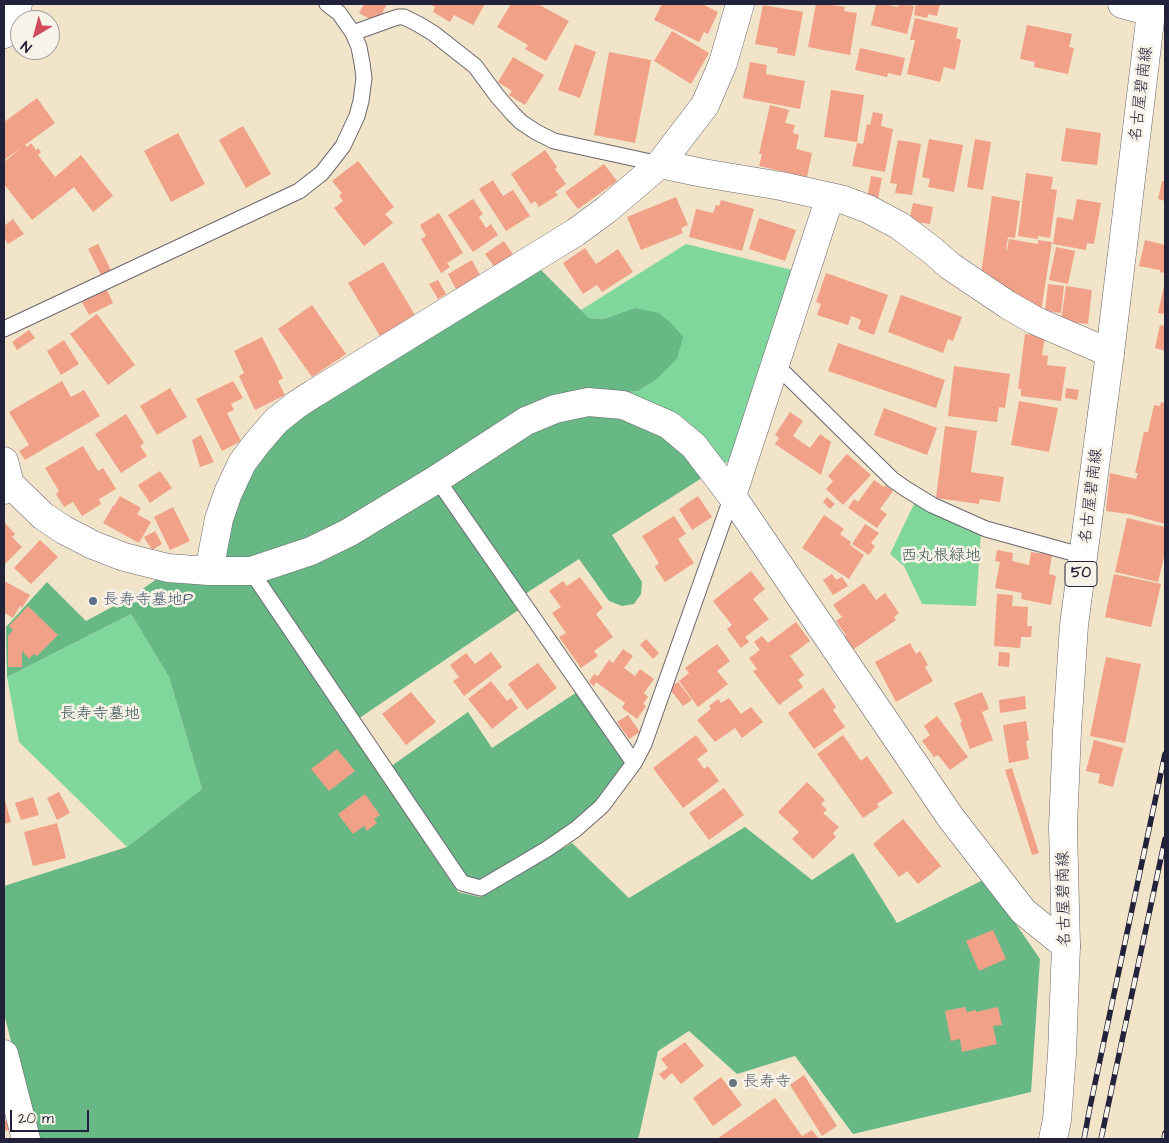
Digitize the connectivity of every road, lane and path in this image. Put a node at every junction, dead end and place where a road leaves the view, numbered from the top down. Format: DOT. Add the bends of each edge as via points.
graph roads {
  1 [pos="18,4"];
  2 [pos="327,4"];
  3 [pos="740,4"];
  4 [pos="1122,4"];
  5 [pos="1151,8"];
  6 [pos="353,33"];
  7 [pos="4,34"];
  8 [pos="660,164"];
  9 [pos="830,197"];
  10 [pos="4,329"];
  11 [pos="1110,354"];
  12 [pos="774,364"];
  13 [pos="6,478"];
  14 [pos="437,478"];
  15 [pos="732,496"];
  16 [pos="1084,556"];
  17 [pos="209,571"];
  18 [pos="251,571"];
  19 [pos="634,763"];
  20 [pos="1066,946"];
  21 [pos="4,1054"];
  22 [pos="26,1139"];
  23 [pos="1053,1139"];
  1 -- 7 [label="street"];
  2 -- 6 [label="lane" via="339,13"];
  3 -- 8 [label="street" via="724,63 705,105"];
  4 -- 5 [label="street"];
  5 -- 11 [label="street, 名古屋碧南線 / 50"];
  6 -- 8 [label="lane" via="404,17 433,33 475,66 513,114 536,132 554,142"];
  6 -- 10 [label="lane" via="359,47 364,78 361,101 343,146 322,172 299,191"];
  8 -- 9 [label="street"];
  8 -- 17 [label="street" via="576,232 313,394 276,421 242,463 228,492"];
  9 -- 11 [label="street" via="868,209 900,226 950,266 1008,305"];
  9 -- 12 [label="street"];
  11 -- 16 [label="street, 名古屋碧南線 / 50"];
  12 -- 15 [label="street"];
  12 -- 16 [label="lane" via="906,489 986,530"];
  13 -- 17 [label="street" via="43,516 93,545 168,568"];
  14 -- 15 [label="street" via="526,421 555,409 588,402 623,405 669,425 694,446"];
  14 -- 18 [label="street" via="312,552"];
  14 -- 19 [label="lane"];
  15 -- 19 [label="lane" via="644,744"];
  15 -- 20 [label="street" via="951,818 1023,911"];
  16 -- 20 [label="street, 名古屋碧南線 / 50" via="1074,626 1067,731 1063,827"];
  17 -- 18 [label="street"];
  18 -- 19 [label="lane" via="462,883 481,888 576,829 602,806"];
  20 -- 23 [label="street, 名古屋碧南線 / 50" via="1062,1063"];
  21 -- 22 [label="street"];
}
